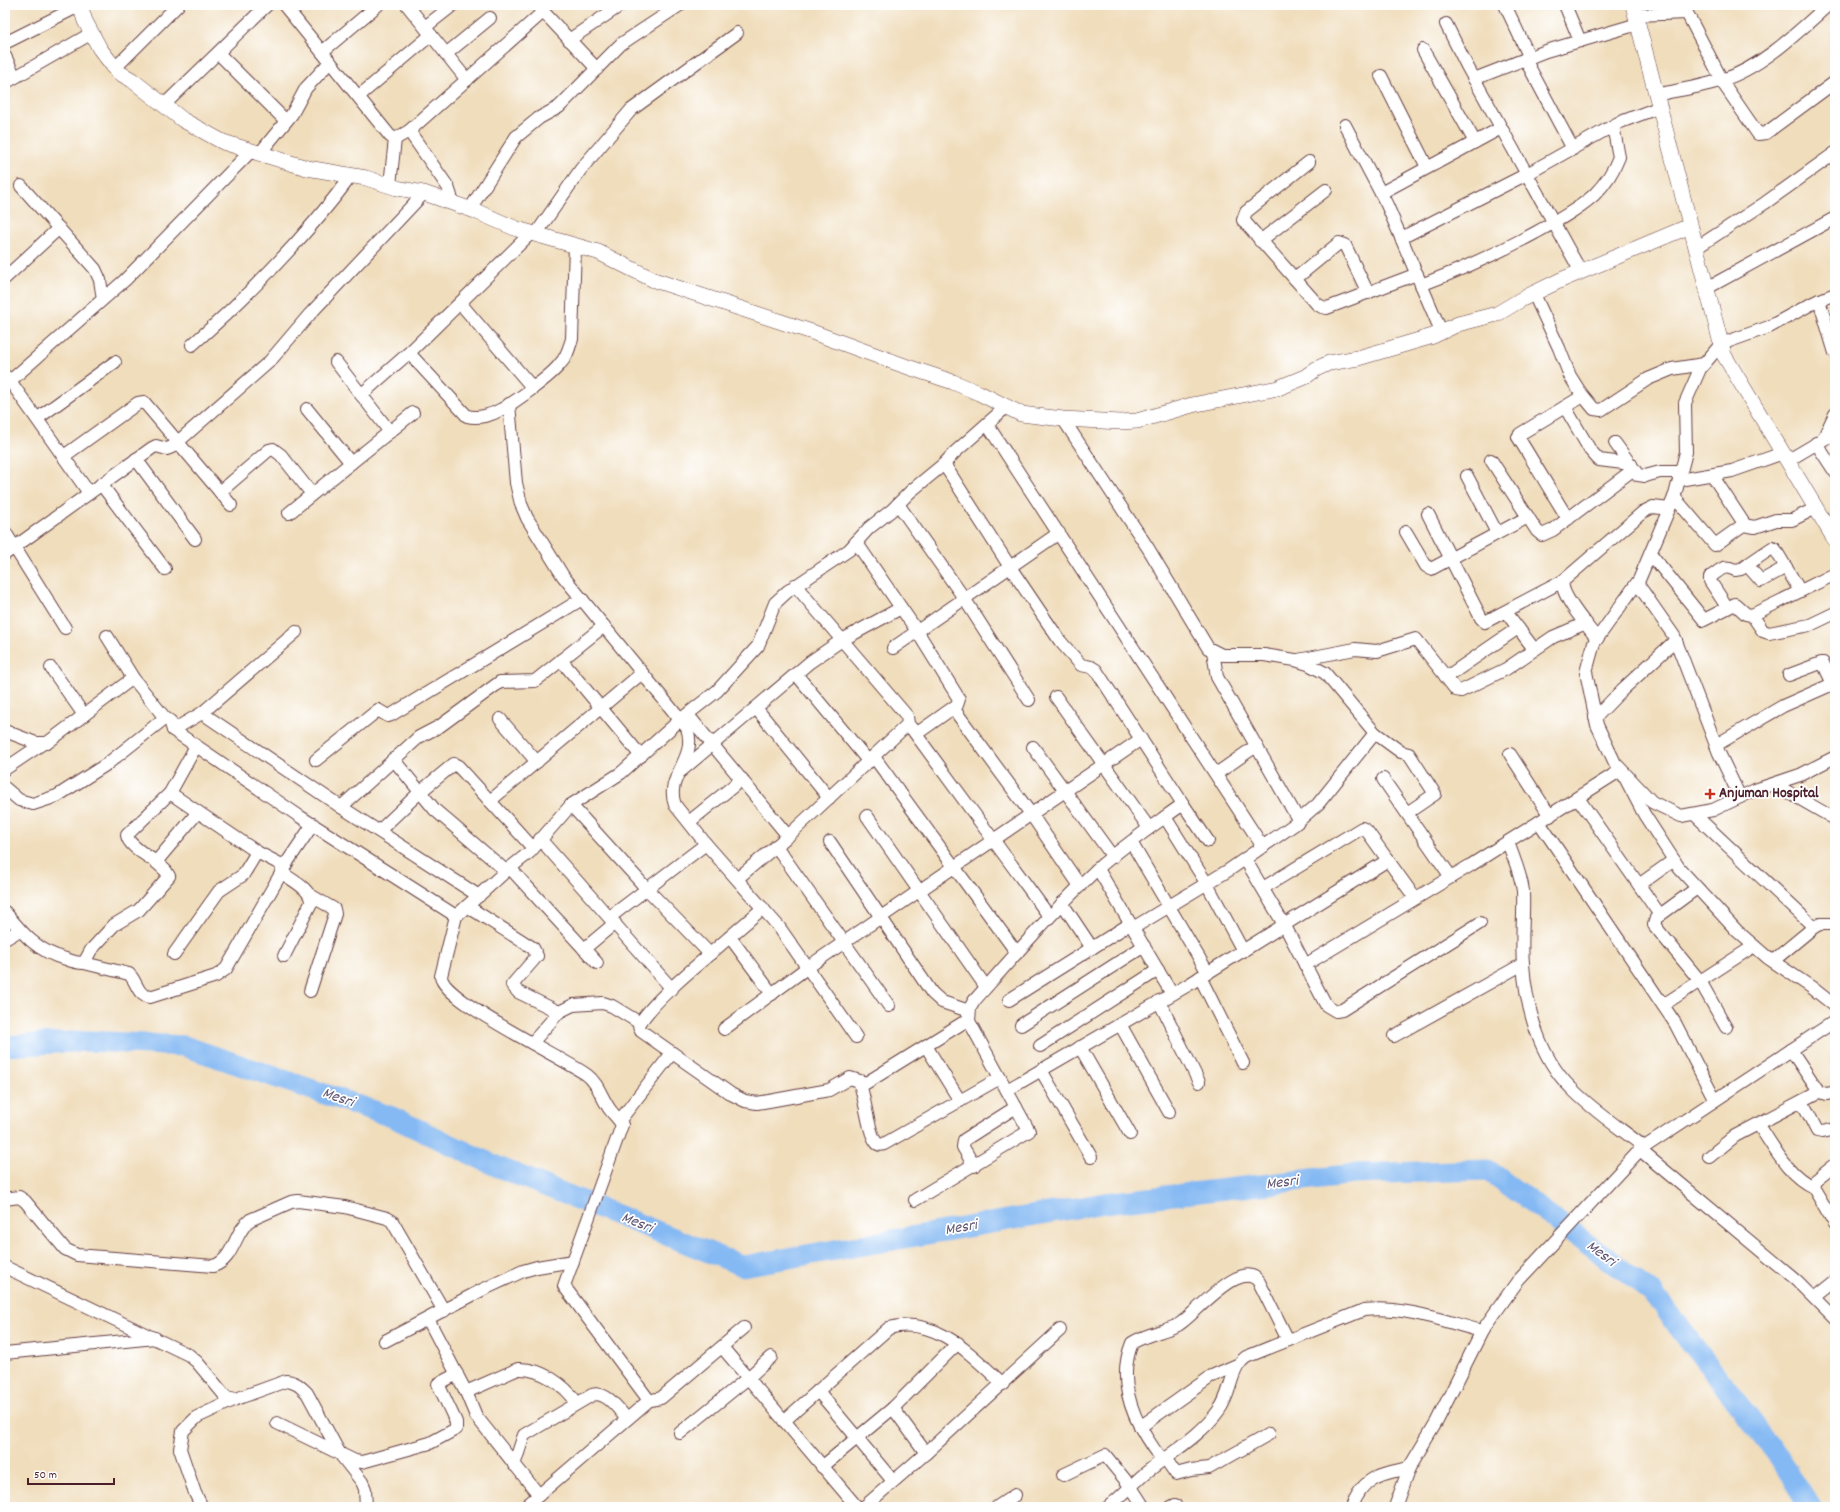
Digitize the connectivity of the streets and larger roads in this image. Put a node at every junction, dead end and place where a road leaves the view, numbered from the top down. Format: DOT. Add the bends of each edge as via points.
graph roads {
  1 [pos="80,5"];
  2 [pos="178,5"];
  3 [pos="267,5"];
  4 [pos="285,5"];
  5 [pos="378,5"];
  6 [pos="407,5"];
  7 [pos="454,5"];
  8 [pos="621,5"];
  9 [pos="680,5"];
  10 [pos="1505,5"];
  11 [pos="1565,5"];
  12 [pos="1828,5"];
  13 [pos="540,9"];
  14 [pos="1636,15"];
  15 [pos="490,18"];
  16 [pos="1446,24"];
  17 [pos="428,31"];
  18 [pos="737,33"];
  19 [pos="92,34"];
  20 [pos="569,40"];
  21 [pos="1580,41"];
  22 [pos="5,43"];
  23 [pos="1423,50"];
  24 [pos="322,52"];
  25 [pos="218,53"];
  26 [pos="446,54"];
  27 [pos="5,56"];
  28 [pos="1527,59"];
  29 [pos="330,62"];
  30 [pos="115,68"];
  31 [pos="597,70"];
  32 [pos="1381,76"];
  33 [pos="1474,79"];
  34 [pos="10,80"];
  35 [pos="467,80"];
  36 [pos="1722,80"];
  37 [pos="1835,82"];
  38 [pos="359,96"];
  39 [pos="1658,101"];
  40 [pos="164,105"];
  41 [pos="286,121"];
  42 [pos="1345,125"];
  43 [pos="1613,126"];
  44 [pos="1501,128"];
  45 [pos="409,131"];
  46 [pos="395,139"];
  47 [pos="1475,142"];
  48 [pos="1573,149"];
  49 [pos="255,152"];
  50 [pos="1835,153"];
  51 [pos="1309,162"];
  52 [pos="1427,167"];
  53 [pos="1527,174"];
  54 [pos="351,176"];
  55 [pos="390,185"];
  56 [pos="21,186"];
  57 [pos="1326,190"];
  58 [pos="424,193"];
  59 [pos="1381,193"];
  60 [pos="450,203"];
  61 [pos="470,209"];
  62 [pos="1835,218"];
  63 [pos="1554,222"];
  64 [pos="1690,226"];
  65 [pos="59,228"];
  66 [pos="533,234"];
  67 [pos="1401,238"];
  68 [pos="1260,241"];
  69 [pos="575,246"];
  70 [pos="1696,248"];
  71 [pos="1582,272"];
  72 [pos="5,278"];
  73 [pos="1295,279"];
  74 [pos="1419,280"];
  75 [pos="1707,288"];
  76 [pos="1368,293"];
  77 [pos="1534,294"];
  78 [pos="1835,294"];
  79 [pos="103,299"];
  80 [pos="1819,300"];
  81 [pos="460,303"];
  82 [pos="1441,331"];
  83 [pos="1721,344"];
  84 [pos="192,345"];
  85 [pos="409,353"];
  86 [pos="1835,353"];
  87 [pos="115,362"];
  88 [pos="336,362"];
  89 [pos="1704,364"];
  90 [pos="8,378"];
  91 [pos="532,387"];
  92 [pos="361,395"];
  93 [pos="1583,396"];
  94 [pos="509,404"];
  95 [pos="1006,407"];
  96 [pos="1565,407"];
  97 [pos="307,409"];
  98 [pos="414,413"];
  99 [pos="1835,414"];
  100 [pos="38,418"];
  101 [pos="1063,419"];
  102 [pos="987,424"];
  103 [pos="390,432"];
  104 [pos="1825,440"];
  105 [pos="178,441"];
  106 [pos="1615,443"];
  107 [pos="64,456"];
  108 [pos="1785,457"];
  109 [pos="136,459"];
  110 [pos="1491,460"];
  111 [pos="351,463"];
  112 [pos="944,464"];
  113 [pos="1632,467"];
  114 [pos="1835,472"];
  115 [pos="1712,475"];
  116 [pos="1467,476"];
  117 [pos="1680,476"];
  118 [pos="101,484"];
  119 [pos="220,492"];
  120 [pos="89,493"];
  121 [pos="312,494"];
  122 [pos="1674,497"];
  123 [pos="898,504"];
  124 [pos="231,505"];
  125 [pos="1816,508"];
  126 [pos="1668,509"];
  127 [pos="290,513"];
  128 [pos="1428,514"];
  129 [pos="1528,516"];
  130 [pos="1568,519"];
  131 [pos="1745,525"];
  132 [pos="5,532"];
  133 [pos="1406,532"];
  134 [pos="1059,533"];
  135 [pos="1497,533"];
  136 [pos="1833,534"];
  137 [pos="195,539"];
  138 [pos="856,542"];
  139 [pos="10,550"];
  140 [pos="1650,553"];
  141 [pos="1450,558"];
  142 [pos="1747,565"];
  143 [pos="1010,567"];
  144 [pos="1786,567"];
  145 [pos="165,568"];
  146 [pos="1835,574"];
  147 [pos="1563,581"];
  148 [pos="1636,583"];
  149 [pos="795,585"];
  150 [pos="1800,591"];
  151 [pos="964,598"];
  152 [pos="582,599"];
  153 [pos="901,608"];
  154 [pos="1727,608"];
  155 [pos="1506,612"];
  156 [pos="1835,613"];
  157 [pos="1752,615"];
  158 [pos="1586,623"];
  159 [pos="604,626"];
  160 [pos="65,628"];
  161 [pos="1518,628"];
  162 [pos="916,631"];
  163 [pos="296,632"];
  164 [pos="107,636"];
  165 [pos="1597,639"];
  166 [pos="842,640"];
  167 [pos="1676,640"];
  168 [pos="892,648"];
  169 [pos="1534,649"];
  170 [pos="1213,651"];
  171 [pos="561,660"];
  172 [pos="1294,660"];
  173 [pos="52,668"];
  174 [pos="642,673"];
  175 [pos="796,674"];
  176 [pos="1789,674"];
  177 [pos="1446,676"];
  178 [pos="133,678"];
  179 [pos="1834,683"];
  180 [pos="1056,698"];
  181 [pos="1029,700"];
  182 [pos="601,708"];
  183 [pos="756,708"];
  184 [pos="953,708"];
  185 [pos="202,713"];
  186 [pos="84,715"];
  187 [pos="684,717"];
  188 [pos="165,718"];
  189 [pos="1595,718"];
  190 [pos="500,720"];
  191 [pos="910,727"];
  192 [pos="174,730"];
  193 [pos="5,731"];
  194 [pos="1375,733"];
  195 [pos="1141,739"];
  196 [pos="42,744"];
  197 [pos="713,744"];
  198 [pos="1716,745"];
  199 [pos="196,746"];
  200 [pos="1256,746"];
  201 [pos="1033,747"];
  202 [pos="1510,754"];
  203 [pos="641,756"];
  204 [pos="1835,757"];
  205 [pos="393,759"];
  206 [pos="871,759"];
  207 [pos="316,760"];
  208 [pos="537,762"];
  209 [pos="1104,764"];
  210 [pos="5,769"];
  211 [pos="1621,770"];
  212 [pos="678,773"];
  213 [pos="1216,774"];
  214 [pos="742,779"];
  215 [pos="1383,779"];
  216 [pos="1774,784"];
  217 [pos="5,788"];
  218 [pos="1065,791"];
  219 [pos="420,792"];
  220 [pos="170,794"];
  221 [pos="1740,797"];
  222 [pos="829,798"];
  223 [pos="1578,798"];
  224 [pos="490,801"];
  225 [pos="1183,804"];
  226 [pos="571,805"];
  227 [pos="341,807"];
  228 [pos="198,812"];
  229 [pos="1031,814"];
  230 [pos="1407,814"];
  231 [pos="1694,814"];
  232 [pos="867,816"];
  233 [pos="1550,816"];
  234 [pos="1165,817"];
  235 [pos="1835,819"];
  236 [pos="1299,821"];
  237 [pos="689,822"];
  238 [pos="1539,822"];
  239 [pos="313,824"];
  240 [pos="1149,828"];
  241 [pos="379,831"];
  242 [pos="788,836"];
  243 [pos="993,841"];
  244 [pos="1208,841"];
  245 [pos="830,842"];
  246 [pos="1131,842"];
  247 [pos="1506,843"];
  248 [pos="537,844"];
  249 [pos="706,844"];
  250 [pos="776,846"];
  251 [pos="1263,847"];
  252 [pos="257,852"];
  253 [pos="1112,857"];
  254 [pos="1245,859"];
  255 [pos="1388,860"];
  256 [pos="1674,860"];
  257 [pos="156,862"];
  258 [pos="954,867"];
  259 [pos="284,868"];
  260 [pos="1098,869"];
  261 [pos="508,870"];
  262 [pos="1452,877"];
  263 [pos="738,878"];
  264 [pos="1207,884"];
  265 [pos="1639,885"];
  266 [pos="1080,886"];
  267 [pos="646,888"];
  268 [pos="1263,888"];
  269 [pos="1697,888"];
  270 [pos="920,891"];
  271 [pos="310,895"];
  272 [pos="479,896"];
  273 [pos="1416,898"];
  274 [pos="1062,903"];
  275 [pos="467,906"];
  276 [pos="1168,906"];
  277 [pos="764,908"];
  278 [pos="5,912"];
  279 [pos="1660,915"];
  280 [pos="456,916"];
  281 [pos="1049,916"];
  282 [pos="882,917"];
  283 [pos="612,920"];
  284 [pos="1480,923"];
  285 [pos="1835,924"];
  286 [pos="1284,925"];
  287 [pos="1132,926"];
  288 [pos="1814,927"];
  289 [pos="20,930"];
  290 [pos="730,937"];
  291 [pos="5,939"];
  292 [pos="844,943"];
  293 [pos="1144,946"];
  294 [pos="1754,946"];
  295 [pos="1092,948"];
  296 [pos="584,949"];
  297 [pos="1243,951"];
  298 [pos="1017,953"];
  299 [pos="174,954"];
  300 [pos="710,954"];
  301 [pos="284,956"];
  302 [pos="1773,961"];
  303 [pos="84,963"];
  304 [pos="597,963"];
  305 [pos="1305,964"];
  306 [pos="1522,964"];
  307 [pos="808,967"];
  308 [pos="1158,970"];
  309 [pos="1204,975"];
  310 [pos="1700,981"];
  311 [pos="986,987"];
  312 [pos="672,988"];
  313 [pos="310,991"];
  314 [pos="772,994"];
  315 [pos="1172,994"];
  316 [pos="1009,1000"];
  317 [pos="1159,1001"];
  318 [pos="1663,1005"];
  319 [pos="889,1006"];
  320 [pos="1835,1006"];
  321 [pos="559,1012"];
  322 [pos="969,1015"];
  323 [pos="1835,1021"];
  324 [pos="640,1024"];
  325 [pos="1120,1024"];
  326 [pos="1021,1025"];
  327 [pos="1726,1027"];
  328 [pos="724,1029"];
  329 [pos="1394,1036"];
  330 [pos="856,1037"];
  331 [pos="532,1043"];
  332 [pos="926,1046"];
  333 [pos="1040,1046"];
  334 [pos="1080,1047"];
  335 [pos="1791,1050"];
  336 [pos="672,1053"];
  337 [pos="1243,1063"];
  338 [pos="1041,1070"];
  339 [pos="1000,1078"];
  340 [pos="859,1081"];
  341 [pos="1199,1082"];
  342 [pos="1006,1090"];
  343 [pos="1820,1092"];
  344 [pos="1835,1092"];
  345 [pos="1715,1100"];
  346 [pos="960,1101"];
  347 [pos="1802,1101"];
  348 [pos="1016,1107"];
  349 [pos="1169,1112"];
  350 [pos="620,1120"];
  351 [pos="1758,1124"];
  352 [pos="1835,1129"];
  353 [pos="1130,1134"];
  354 [pos="1642,1149"];
  355 [pos="1091,1157"];
  356 [pos="1709,1157"];
  357 [pos="1835,1165"];
  358 [pos="974,1166"];
  359 [pos="1813,1187"];
  360 [pos="5,1198"];
  361 [pos="915,1200"];
  362 [pos="1835,1224"];
  363 [pos="575,1257"];
  364 [pos="5,1267"];
  365 [pos="1835,1282"];
  366 [pos="1815,1298"];
  367 [pos="444,1311"];
  368 [pos="428,1319"];
  369 [pos="1835,1319"];
  370 [pos="744,1328"];
  371 [pos="1060,1330"];
  372 [pos="1482,1331"];
  373 [pos="156,1338"];
  374 [pos="1288,1340"];
  375 [pos="385,1341"];
  376 [pos="958,1343"];
  377 [pos="722,1347"];
  378 [pos="5,1353"];
  379 [pos="771,1357"];
  380 [pos="1238,1365"];
  381 [pos="457,1374"];
  382 [pos="748,1378"];
  383 [pos="1003,1384"];
  384 [pos="818,1391"];
  385 [pos="466,1392"];
  386 [pos="236,1399"];
  387 [pos="647,1401"];
  388 [pos="577,1403"];
  389 [pos="893,1408"];
  390 [pos="627,1419"];
  391 [pos="784,1421"];
  392 [pos="277,1423"];
  393 [pos="1140,1428"];
  394 [pos="680,1433"];
  395 [pos="1269,1434"];
  396 [pos="857,1440"];
  397 [pos="926,1453"];
  398 [pos="340,1454"];
  399 [pos="1164,1459"];
  400 [pos="514,1465"];
  401 [pos="822,1467"];
  402 [pos="1409,1468"];
  403 [pos="1063,1475"];
  404 [pos="893,1481"];
  405 [pos="1131,1487"];
  406 [pos="539,1495"];
  407 [pos="1015,1495"];
  408 [pos="202,1507"];
  409 [pos="366,1507"];
  410 [pos="525,1507"];
  411 [pos="857,1507"];
  412 [pos="864,1507"];
  413 [pos="997,1507"];
  414 [pos="1108,1507"];
  415 [pos="1144,1507"];
  416 [pos="1352,1507"];
  417 [pos="1395,1507"];
  1 -- 19 [label="street"];
  1 -- 22 [label="street"];
  2 -- 30 [label="street"];
  3 -- 25 [label="street"];
  4 -- 24 [label="street"];
  5 -- 24 [label="street"];
  6 -- 17 [label="street"];
  7 -- 17 [label="street"];
  8 -- 20 [label="street"];
  9 -- 31 [label="street" via="632,36"];
  10 -- 28 [label="street"];
  11 -- 21 [label="street"];
  12 -- 36 [label="street" via="1768,56"];
  13 -- 20 [label="street"];
  13 -- 35 [label="street"];
  14 -- 21 [label="street"];
  14 -- 36 [label="street" via="1687,13"];
  14 -- 39 [label="street"];
  15 -- 26 [label="street"];
  16 -- 33 [label="street"];
  17 -- 26 [label="street"];
  17 -- 38 [label="street"];
  18 -- 66 [label="street" via="631,110 581,169"];
  19 -- 30 [label="street"];
  19 -- 34 [label="street"];
  20 -- 31 [label="street"];
  21 -- 28 [label="street"];
  23 -- 47 [label="street"];
  24 -- 29 [label="street"];
  25 -- 40 [label="street"];
  25 -- 41 [label="street"];
  26 -- 35 [label="street"];
  27 -- 34 [label="street"];
  28 -- 33 [label="street"];
  28 -- 48 [label="street"];
  29 -- 38 [label="street"];
  29 -- 41 [label="street" via="306,88"];
  30 -- 40 [label="street"];
  31 -- 61 [label="street" via="559,107 540,118 516,138"];
  32 -- 52 [label="street"];
  33 -- 44 [label="street"];
  35 -- 45 [label="street"];
  36 -- 37 [label="street" via="1755,131 1761,134 1766,133"];
  36 -- 39 [label="street"];
  38 -- 46 [label="street"];
  39 -- 43 [label="street"];
  39 -- 64 [label="street"];
  40 -- 49 [label="street" via="183,120 223,142"];
  41 -- 49 [label="street"];
  42 -- 59 [label="street"];
  43 -- 48 [label="street"];
  43 -- 63 [label="street" via="1619,153 1617,161 1592,196"];
  44 -- 47 [label="street"];
  44 -- 53 [label="street"];
  45 -- 46 [label="street"];
  45 -- 60 [label="street" via="448,187 452,196"];
  46 -- 55 [label="street"];
  47 -- 52 [label="street"];
  48 -- 53 [label="street"];
  49 -- 54 [label="street" via="307,168"];
  49 -- 79 [label="street"];
  50 -- 70 [label="street"];
  51 -- 68 [label="street" via="1243,216 1246,225"];
  52 -- 59 [label="street"];
  53 -- 63 [label="street"];
  53 -- 67 [label="street"];
  54 -- 55 [label="street"];
  54 -- 84 [label="street" via="294,247 232,310"];
  55 -- 58 [label="street"];
  56 -- 65 [label="street"];
  57 -- 68 [label="street"];
  58 -- 60 [label="street"];
  58 -- 105 [label="street" via="310,314 270,361"];
  59 -- 67 [label="street"];
  60 -- 61 [label="street"];
  61 -- 66 [label="street"];
  62 -- 75 [label="street"];
  63 -- 71 [label="street"];
  63 -- 74 [label="street" via="1470,266"];
  64 -- 70 [label="street"];
  64 -- 71 [label="street"];
  65 -- 72 [label="street"];
  65 -- 79 [label="street" via="95,269"];
  66 -- 69 [label="street"];
  66 -- 81 [label="street"];
  67 -- 74 [label="street"];
  68 -- 73 [label="street"];
  69 -- 91 [label="street" via="572,339 560,364"];
  69 -- 95 [label="street" via="598,252 654,280 953,382"];
  70 -- 75 [label="street"];
  71 -- 77 [label="street"];
  73 -- 76 [label="street" via="1322,307 1327,308"];
  73 -- 76 [label="street" via="1342,243"];
  74 -- 76 [label="street"];
  74 -- 82 [label="street"];
  75 -- 83 [label="street"];
  77 -- 82 [label="street" via="1497,314"];
  77 -- 93 [label="street" via="1560,348 1570,376"];
  78 -- 80 [label="street"];
  79 -- 90 [label="street"];
  80 -- 83 [label="street" via="1769,327"];
  80 -- 86 [label="street"];
  81 -- 85 [label="street"];
  81 -- 91 [label="street"];
  82 -- 101 [label="street" via="1433,336 1358,358 1329,363 1305,377 1278,388 1192,405 1137,421"];
  83 -- 89 [label="street"];
  83 -- 108 [label="street" via="1724,355"];
  85 -- 92 [label="street"];
  85 -- 94 [label="street" via="467,416 474,418 488,415 502,410"];
  87 -- 100 [label="street"];
  88 -- 92 [label="street"];
  89 -- 93 [label="street" via="1672,369 1648,379 1601,410 1594,409"];
  89 -- 117 [label="street" via="1684,403 1686,452"];
  90 -- 100 [label="street"];
  91 -- 94 [label="street"];
  92 -- 103 [label="street"];
  93 -- 96 [label="street"];
  94 -- 152 [label="street" via="516,483 521,504 563,576"];
  95 -- 101 [label="street" via="1020,414"];
  95 -- 102 [label="street"];
  96 -- 113 [label="street" via="1598,460"];
  96 -- 130 [label="street" via="1518,437"];
  97 -- 111 [label="street"];
  98 -- 103 [label="street"];
  99 -- 104 [label="street"];
  100 -- 107 [label="street"];
  101 -- 170 [label="street" via="1148,548 1201,640"];
  102 -- 112 [label="street"];
  102 -- 134 [label="street"];
  103 -- 111 [label="street"];
  104 -- 108 [label="street"];
  104 -- 114 [label="street"];
  105 -- 107 [label="street" via="146,404 140,402"];
  105 -- 109 [label="street" via="167,449 156,446"];
  105 -- 119 [label="street"];
  106 -- 113 [label="street"];
  107 -- 120 [label="street"];
  108 -- 115 [label="street"];
  108 -- 125 [label="street"];
  109 -- 118 [label="street"];
  109 -- 137 [label="street"];
  110 -- 129 [label="street"];
  111 -- 121 [label="street"];
  112 -- 123 [label="street"];
  112 -- 143 [label="street"];
  113 -- 117 [label="street" via="1642,476 1660,472"];
  113 -- 130 [label="street"];
  115 -- 117 [label="street"];
  115 -- 131 [label="street"];
  116 -- 135 [label="street"];
  117 -- 122 [label="street"];
  118 -- 120 [label="street"];
  118 -- 145 [label="street"];
  119 -- 121 [label="street" via="273,449 281,455"];
  119 -- 124 [label="street"];
  120 -- 139 [label="street"];
  121 -- 127 [label="street"];
  122 -- 126 [label="street"];
  122 -- 131 [label="street" via="1716,545"];
  123 -- 138 [label="street"];
  123 -- 151 [label="street"];
  125 -- 131 [label="street" via="1792,520 1776,520 1755,527"];
  125 -- 136 [label="street"];
  126 -- 140 [label="street"];
  126 -- 147 [label="street" via="1653,508 1643,512"];
  128 -- 141 [label="street"];
  129 -- 130 [label="street" via="1542,535"];
  129 -- 135 [label="street"];
  132 -- 139 [label="street"];
  133 -- 141 [label="street" via="1428,568 1431,569"];
  134 -- 143 [label="street"];
  134 -- 213 [label="street"];
  135 -- 141 [label="street"];
  138 -- 149 [label="street" via="838,558"];
  138 -- 153 [label="street"];
  139 -- 160 [label="street"];
  140 -- 148 [label="street"];
  140 -- 154 [label="street" via="1701,618 1707,619"];
  141 -- 155 [label="street" via="1483,621 1489,621"];
  142 -- 144 [label="street" via="1761,581"];
  142 -- 144 [label="street" via="1774,548"];
  142 -- 154 [label="street" via="1735,570 1725,567 1710,577"];
  143 -- 151 [label="street"];
  143 -- 195 [label="street" via="1075,660 1096,670"];
  144 -- 150 [label="street"];
  146 -- 150 [label="street"];
  147 -- 155 [label="street"];
  147 -- 158 [label="street" via="1562,590"];
  148 -- 165 [label="street"];
  148 -- 167 [label="street" via="1669,626"];
  149 -- 166 [label="street"];
  149 -- 187 [label="street" via="775,603 758,646 749,658 717,691"];
  150 -- 157 [label="street"];
  151 -- 162 [label="street"];
  151 -- 181 [label="street"];
  152 -- 159 [label="street"];
  152 -- 207 [label="street" via="391,715 388,716 378,710"];
  153 -- 162 [label="street"];
  153 -- 166 [label="street"];
  154 -- 157 [label="street" via="1735,604 1746,614"];
  155 -- 161 [label="street"];
  156 -- 157 [label="street" via="1810,626 1769,633 1763,631"];
  158 -- 165 [label="street"];
  158 -- 169 [label="street" via="1567,630"];
  159 -- 171 [label="street"];
  159 -- 174 [label="street"];
  161 -- 169 [label="street"];
  161 -- 177 [label="street"];
  162 -- 168 [label="street"];
  162 -- 184 [label="street" via="959,699"];
  163 -- 185 [label="street"];
  164 -- 178 [label="street"];
  165 -- 189 [label="street" via="1586,672"];
  166 -- 175 [label="street"];
  166 -- 191 [label="street" via="907,716"];
  167 -- 189 [label="street"];
  167 -- 198 [label="street"];
  169 -- 177 [label="street" via="1506,669 1461,691 1456,690"];
  170 -- 172 [label="street" via="1222,655 1264,655"];
  170 -- 200 [label="street" via="1217,677"];
  171 -- 182 [label="street"];
  171 -- 205 [label="street" via="535,681 500,682 440,726 419,737"];
  172 -- 177 [label="street" via="1355,649 1377,651 1419,640"];
  172 -- 194 [label="street" via="1308,664 1331,679"];
  173 -- 186 [label="street"];
  174 -- 182 [label="street"];
  174 -- 187 [label="street"];
  175 -- 183 [label="street"];
  175 -- 206 [label="street"];
  176 -- 179 [label="street" via="1821,662"];
  178 -- 186 [label="street"];
  178 -- 188 [label="street"];
  179 -- 198 [label="street" via="1783,706"];
  180 -- 209 [label="street"];
  182 -- 203 [label="street"];
  182 -- 208 [label="street"];
  183 -- 197 [label="street"];
  183 -- 222 [label="street"];
  184 -- 191 [label="street" via="919,732"];
  184 -- 229 [label="street"];
  185 -- 192 [label="street"];
  185 -- 227 [label="street"];
  186 -- 196 [label="street"];
  187 -- 197 [label="street"];
  187 -- 203 [label="street"];
  187 -- 212 [label="street" via="691,738"];
  188 -- 192 [label="street" via="170,721"];
  188 -- 217 [label="street" via="107,764 57,796 33,804 19,800"];
  189 -- 211 [label="street" via="1615,763"];
  190 -- 208 [label="street"];
  191 -- 206 [label="street"];
  191 -- 243 [label="street"];
  192 -- 199 [label="street"];
  193 -- 196 [label="street"];
  194 -- 230 [label="street" via="1400,752 1409,754 1435,794"];
  194 -- 236 [label="street" via="1318,804"];
  195 -- 209 [label="street"];
  195 -- 225 [label="street"];
  196 -- 210 [label="street"];
  197 -- 212 [label="street"];
  197 -- 214 [label="street"];
  198 -- 221 [label="street"];
  199 -- 220 [label="street"];
  199 -- 239 [label="street"];
  200 -- 213 [label="street"];
  200 -- 236 [label="street"];
  201 -- 218 [label="street"];
  202 -- 233 [label="street"];
  203 -- 226 [label="street" via="622,773"];
  204 -- 216 [label="street" via="1800,775"];
  205 -- 219 [label="street"];
  205 -- 227 [label="street"];
  206 -- 222 [label="street"];
  206 -- 258 [label="street"];
  208 -- 224 [label="street"];
  209 -- 218 [label="street"];
  209 -- 240 [label="street"];
  211 -- 223 [label="street"];
  211 -- 231 [label="street" via="1652,802 1681,816"];
  211 -- 256 [label="street" via="1644,814"];
  212 -- 237 [label="street" via="672,798"];
  213 -- 251 [label="street"];
  214 -- 237 [label="street"];
  214 -- 242 [label="street"];
  215 -- 230 [label="street"];
  216 -- 221 [label="street"];
  216 -- 235 [label="street"];
  218 -- 229 [label="street"];
  218 -- 253 [label="street"];
  219 -- 224 [label="street" via="454,764"];
  219 -- 241 [label="street"];
  219 -- 261 [label="street" via="446,821"];
  220 -- 228 [label="street"];
  220 -- 257 [label="street" via="127,835 131,844"];
  221 -- 231 [label="street" via="1713,810"];
  222 -- 242 [label="street"];
  223 -- 233 [label="street"];
  223 -- 265 [label="street"];
  224 -- 248 [label="street"];
  225 -- 234 [label="street"];
  225 -- 244 [label="street"];
  226 -- 248 [label="street"];
  226 -- 267 [label="street"];
  227 -- 241 [label="street"];
  228 -- 252 [label="street"];
  228 -- 257 [label="street"];
  229 -- 243 [label="street"];
  229 -- 266 [label="street"];
  230 -- 262 [label="street"];
  231 -- 288 [label="street"];
  232 -- 270 [label="street"];
  233 -- 238 [label="street"];
  234 -- 240 [label="street"];
  234 -- 264 [label="street"];
  236 -- 251 [label="street"];
  237 -- 249 [label="street"];
  238 -- 247 [label="street"];
  238 -- 318 [label="street"];
  239 -- 259 [label="street"];
  239 -- 280 [label="street"];
  240 -- 246 [label="street"];
  241 -- 272 [label="street"];
  242 -- 250 [label="street"];
  243 -- 258 [label="street"];
  243 -- 281 [label="street"];
  245 -- 282 [label="street"];
  246 -- 253 [label="street"];
  246 -- 276 [label="street"];
  247 -- 262 [label="street"];
  247 -- 306 [label="street" via="1521,879 1523,891"];
  248 -- 261 [label="street"];
  248 -- 283 [label="street"];
  249 -- 263 [label="street"];
  249 -- 267 [label="street"];
  250 -- 263 [label="street"];
  250 -- 292 [label="street"];
  251 -- 254 [label="street"];
  252 -- 259 [label="street"];
  252 -- 299 [label="street" via="243,875 219,891"];
  253 -- 260 [label="street"];
  254 -- 264 [label="street"];
  254 -- 268 [label="street"];
  255 -- 268 [label="street" via="1366,829 1358,828"];
  255 -- 273 [label="street"];
  255 -- 286 [label="street"];
  256 -- 265 [label="street"];
  256 -- 269 [label="street"];
  257 -- 303 [label="street" via="169,876 139,910 114,925 91,950"];
  258 -- 270 [label="street"];
  258 -- 298 [label="street"];
  259 -- 271 [label="street"];
  259 -- 303 [label="street" via="226,969 216,976 146,997 128,974"];
  260 -- 266 [label="street"];
  260 -- 287 [label="street"];
  261 -- 272 [label="street"];
  261 -- 296 [label="street"];
  262 -- 273 [label="street"];
  263 -- 277 [label="street"];
  264 -- 276 [label="street"];
  264 -- 297 [label="street"];
  265 -- 279 [label="street"];
  266 -- 274 [label="street"];
  267 -- 283 [label="street"];
  267 -- 300 [label="street"];
  268 -- 286 [label="street"];
  269 -- 279 [label="street"];
  269 -- 294 [label="street"];
  270 -- 282 [label="street"];
  270 -- 311 [label="street"];
  271 -- 301 [label="street" via="311,903"];
  271 -- 313 [label="street" via="334,908 335,914"];
  272 -- 275 [label="street"];
  273 -- 305 [label="street"];
  274 -- 281 [label="street"];
  274 -- 295 [label="street"];
  275 -- 280 [label="street"];
  275 -- 321 [label="street" via="534,948 537,956 512,985 518,992"];
  276 -- 287 [label="street"];
  276 -- 309 [label="street"];
  277 -- 290 [label="street"];
  277 -- 307 [label="street"];
  278 -- 289 [label="street"];
  279 -- 310 [label="street" via="1653,922 1654,925"];
  280 -- 331 [label="street" via="442,969 442,982 476,1010"];
  281 -- 298 [label="street"];
  282 -- 292 [label="street"];
  282 -- 322 [label="street" via="938,998"];
  283 -- 296 [label="street"];
  283 -- 312 [label="street"];
  284 -- 305 [label="street" via="1342,1010 1336,1011 1326,1004"];
  285 -- 288 [label="street" via="1827,923"];
  286 -- 297 [label="street"];
  286 -- 305 [label="street"];
  287 -- 293 [label="street"];
  287 -- 295 [label="street"];
  288 -- 302 [label="street"];
  289 -- 291 [label="street"];
  289 -- 303 [label="street" via="41,950 57,957"];
  290 -- 300 [label="street"];
  290 -- 314 [label="street"];
  292 -- 307 [label="street"];
  292 -- 319 [label="street"];
  293 -- 308 [label="street"];
  293 -- 326 [label="street"];
  294 -- 302 [label="street"];
  294 -- 310 [label="street"];
  295 -- 316 [label="street"];
  296 -- 304 [label="street"];
  297 -- 309 [label="street"];
  298 -- 311 [label="street"];
  300 -- 312 [label="street"];
  302 -- 320 [label="street" via="1811,986"];
  306 -- 329 [label="street"];
  306 -- 354 [label="street" via="1527,1000 1536,1031 1554,1069 1571,1088"];
  307 -- 314 [label="street"];
  307 -- 330 [label="street"];
  308 -- 315 [label="street"];
  308 -- 333 [label="street"];
  309 -- 315 [label="street"];
  309 -- 337 [label="street"];
  310 -- 318 [label="street"];
  310 -- 327 [label="street"];
  311 -- 322 [label="street" via="974,1001"];
  312 -- 324 [label="street"];
  314 -- 328 [label="street"];
  315 -- 317 [label="street"];
  317 -- 325 [label="street"];
  317 -- 341 [label="street"];
  318 -- 345 [label="street" via="1682,1035"];
  321 -- 324 [label="street" via="573,1005 603,1003"];
  321 -- 331 [label="street"];
  322 -- 332 [label="street"];
  322 -- 339 [label="street"];
  323 -- 335 [label="street"];
  324 -- 336 [label="street" via="641,1031"];
  325 -- 334 [label="street"];
  325 -- 349 [label="street"];
  331 -- 350 [label="street" via="587,1075 610,1110"];
  332 -- 340 [label="street" via="869,1082"];
  332 -- 346 [label="street"];
  334 -- 338 [label="street"];
  334 -- 353 [label="street"];
  335 -- 343 [label="street"];
  335 -- 345 [label="street"];
  336 -- 340 [label="street" via="731,1094 744,1101 757,1103 829,1090 850,1078"];
  336 -- 350 [label="street"];
  338 -- 342 [label="street"];
  338 -- 355 [label="street"];
  339 -- 342 [label="street"];
  339 -- 346 [label="street"];
  340 -- 346 [label="street" via="873,1136 880,1145"];
  342 -- 348 [label="street"];
  343 -- 344 [label="street"];
  343 -- 347 [label="street"];
  345 -- 354 [label="street"];
  347 -- 351 [label="street"];
  347 -- 352 [label="street" via="1818,1131"];
  348 -- 358 [label="street" via="964,1140 964,1147"];
  348 -- 358 [label="street" via="1028,1134"];
  350 -- 363 [label="street" via="622,1125 618,1138"];
  351 -- 356 [label="street" via="1735,1136"];
  351 -- 359 [label="street" via="1795,1175"];
  354 -- 366 [label="street"];
  354 -- 372 [label="street" via="1517,1282"];
  357 -- 359 [label="street" via="1815,1181"];
  358 -- 361 [label="street"];
  359 -- 362 [label="street"];
  360 -- 367 [label="street" via="19,1197 25,1201 65,1249 77,1256 214,1266 227,1258 245,1224 291,1202 346,1208 388,1218 396,1226"];
  363 -- 367 [label="street" via="523,1271"];
  363 -- 387 [label="street" via="564,1283 565,1289 647,1396"];
  364 -- 373 [label="street"];
  365 -- 366 [label="street"];
  366 -- 369 [label="street"];
  367 -- 368 [label="street"];
  368 -- 375 [label="street"];
  368 -- 381 [label="street"];
  370 -- 377 [label="street"];
  371 -- 383 [label="street"];
  372 -- 374 [label="street" via="1404,1311 1381,1309 1364,1310"];
  372 -- 402 [label="street" via="1437,1421"];
  373 -- 378 [label="street"];
  373 -- 386 [label="street" via="193,1358 226,1397"];
  374 -- 380 [label="street" via="1246,1357"];
  374 -- 393 [label="street" via="1256,1277 1248,1274 1236,1279 1212,1294 1177,1325 1138,1339 1132,1344 1126,1376 1128,1396"];
  376 -- 383 [label="street"];
  376 -- 384 [label="street" via="933,1330 911,1325 889,1328"];
  376 -- 389 [label="street"];
  377 -- 382 [label="street"];
  377 -- 387 [label="street" via="661,1398"];
  379 -- 382 [label="street"];
  380 -- 393 [label="street" via="1212,1376"];
  380 -- 399 [label="street" via="1220,1410 1198,1432"];
  381 -- 385 [label="street"];
  381 -- 398 [label="street" via="438,1384 456,1422 456,1429 430,1443 362,1462"];
  382 -- 391 [label="street"];
  382 -- 394 [label="street"];
  383 -- 397 [label="street"];
  384 -- 391 [label="street"];
  384 -- 396 [label="street"];
  385 -- 388 [label="street" via="518,1369 526,1368 563,1385"];
  385 -- 400 [label="street" via="476,1416"];
  386 -- 398 [label="street" via="282,1382 294,1382 307,1393"];
  386 -- 408 [label="street" via="198,1417 183,1431 180,1449"];
  387 -- 390 [label="street"];
  388 -- 390 [label="street" via="592,1395 602,1394"];
  388 -- 400 [label="street" via="524,1435"];
  389 -- 396 [label="street"];
  389 -- 397 [label="street"];
  390 -- 406 [label="street"];
  391 -- 401 [label="street"];
  392 -- 398 [label="street"];
  393 -- 399 [label="street" via="1147,1441"];
  395 -- 399 [label="street" via="1209,1468 1176,1474"];
  396 -- 401 [label="street"];
  396 -- 404 [label="street"];
  397 -- 404 [label="street"];
  398 -- 409 [label="street" via="364,1486"];
  399 -- 405 [label="street"];
  400 -- 406 [label="street"];
  401 -- 411 [label="street"];
  402 -- 416 [label="street" via="1373,1478 1358,1492"];
  402 -- 417 [label="street"];
  403 -- 405 [label="street" via="1105,1455"];
  404 -- 412 [label="street"];
  405 -- 414 [label="street"];
  405 -- 415 [label="street"];
  406 -- 410 [label="street"];
  407 -- 413 [label="street"];
}
